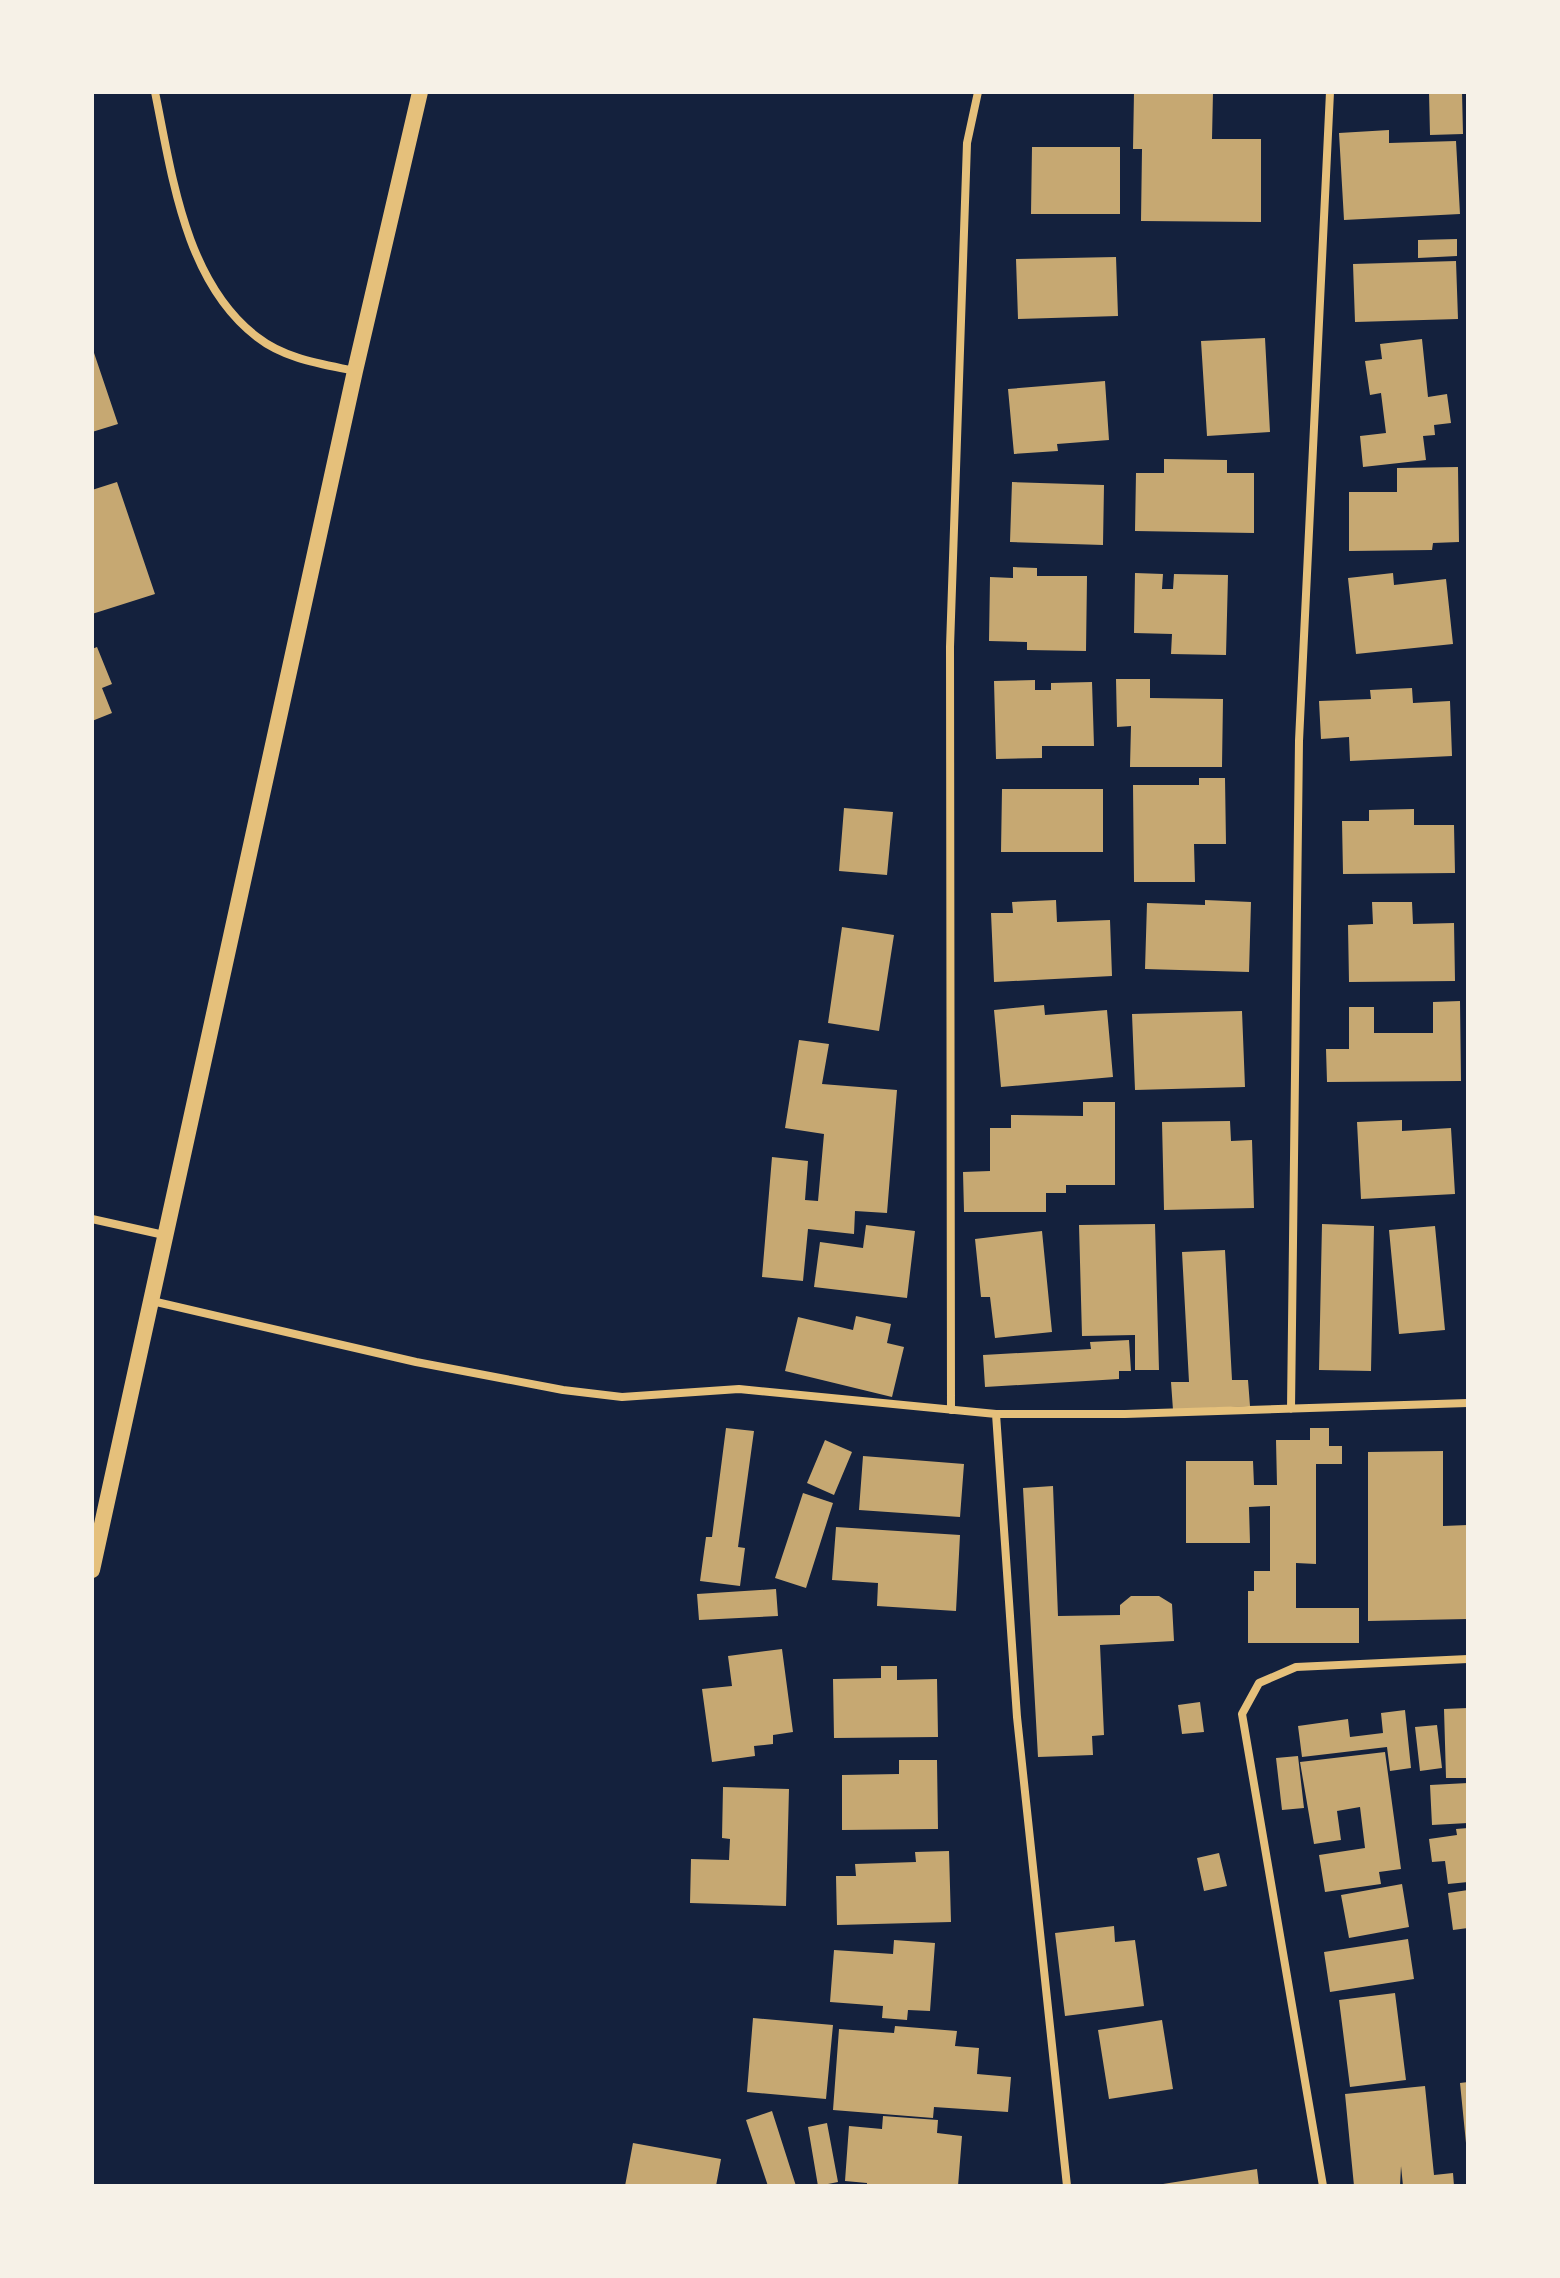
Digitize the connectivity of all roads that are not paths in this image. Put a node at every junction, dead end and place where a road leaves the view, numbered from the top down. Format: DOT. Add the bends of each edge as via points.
graph roads {
  1 [pos="155,92"];
  2 [pos="420,92"];
  3 [pos="978,92"];
  4 [pos="1330,92"];
  5 [pos="355,371"];
  6 [pos="92,1219"];
  7 [pos="164,1235"];
  8 [pos="152,1301"];
  9 [pos="1468,1403"];
  10 [pos="1291,1409"];
  11 [pos="951,1410"];
  12 [pos="996,1414"];
  13 [pos="92,1570"];
  14 [pos="1468,1659"];
  15 [pos="1067,2186"];
  16 [pos="1323,2186"];
  1 -- 5 [label="street" via="184,220 217,296 257,338 300,360"];
  2 -- 5 [label="main road"];
  3 -- 11 [label="street" via="966,156 950,647"];
  4 -- 10 [label="street" via="1299,741"];
  5 -- 7 [label="main road"];
  6 -- 7 [label="street"];
  7 -- 8 [label="main road"];
  8 -- 11 [label="street" via="563,1390 622,1397 739,1389"];
  8 -- 13 [label="main road"];
  9 -- 10 [label="street"];
  10 -- 12 [label="street"];
  11 -- 12 [label="street"];
  12 -- 15 [label="street" via="1017,1717"];
  14 -- 16 [label="street" via="1296,1667 1259,1683 1242,1714"];
}
